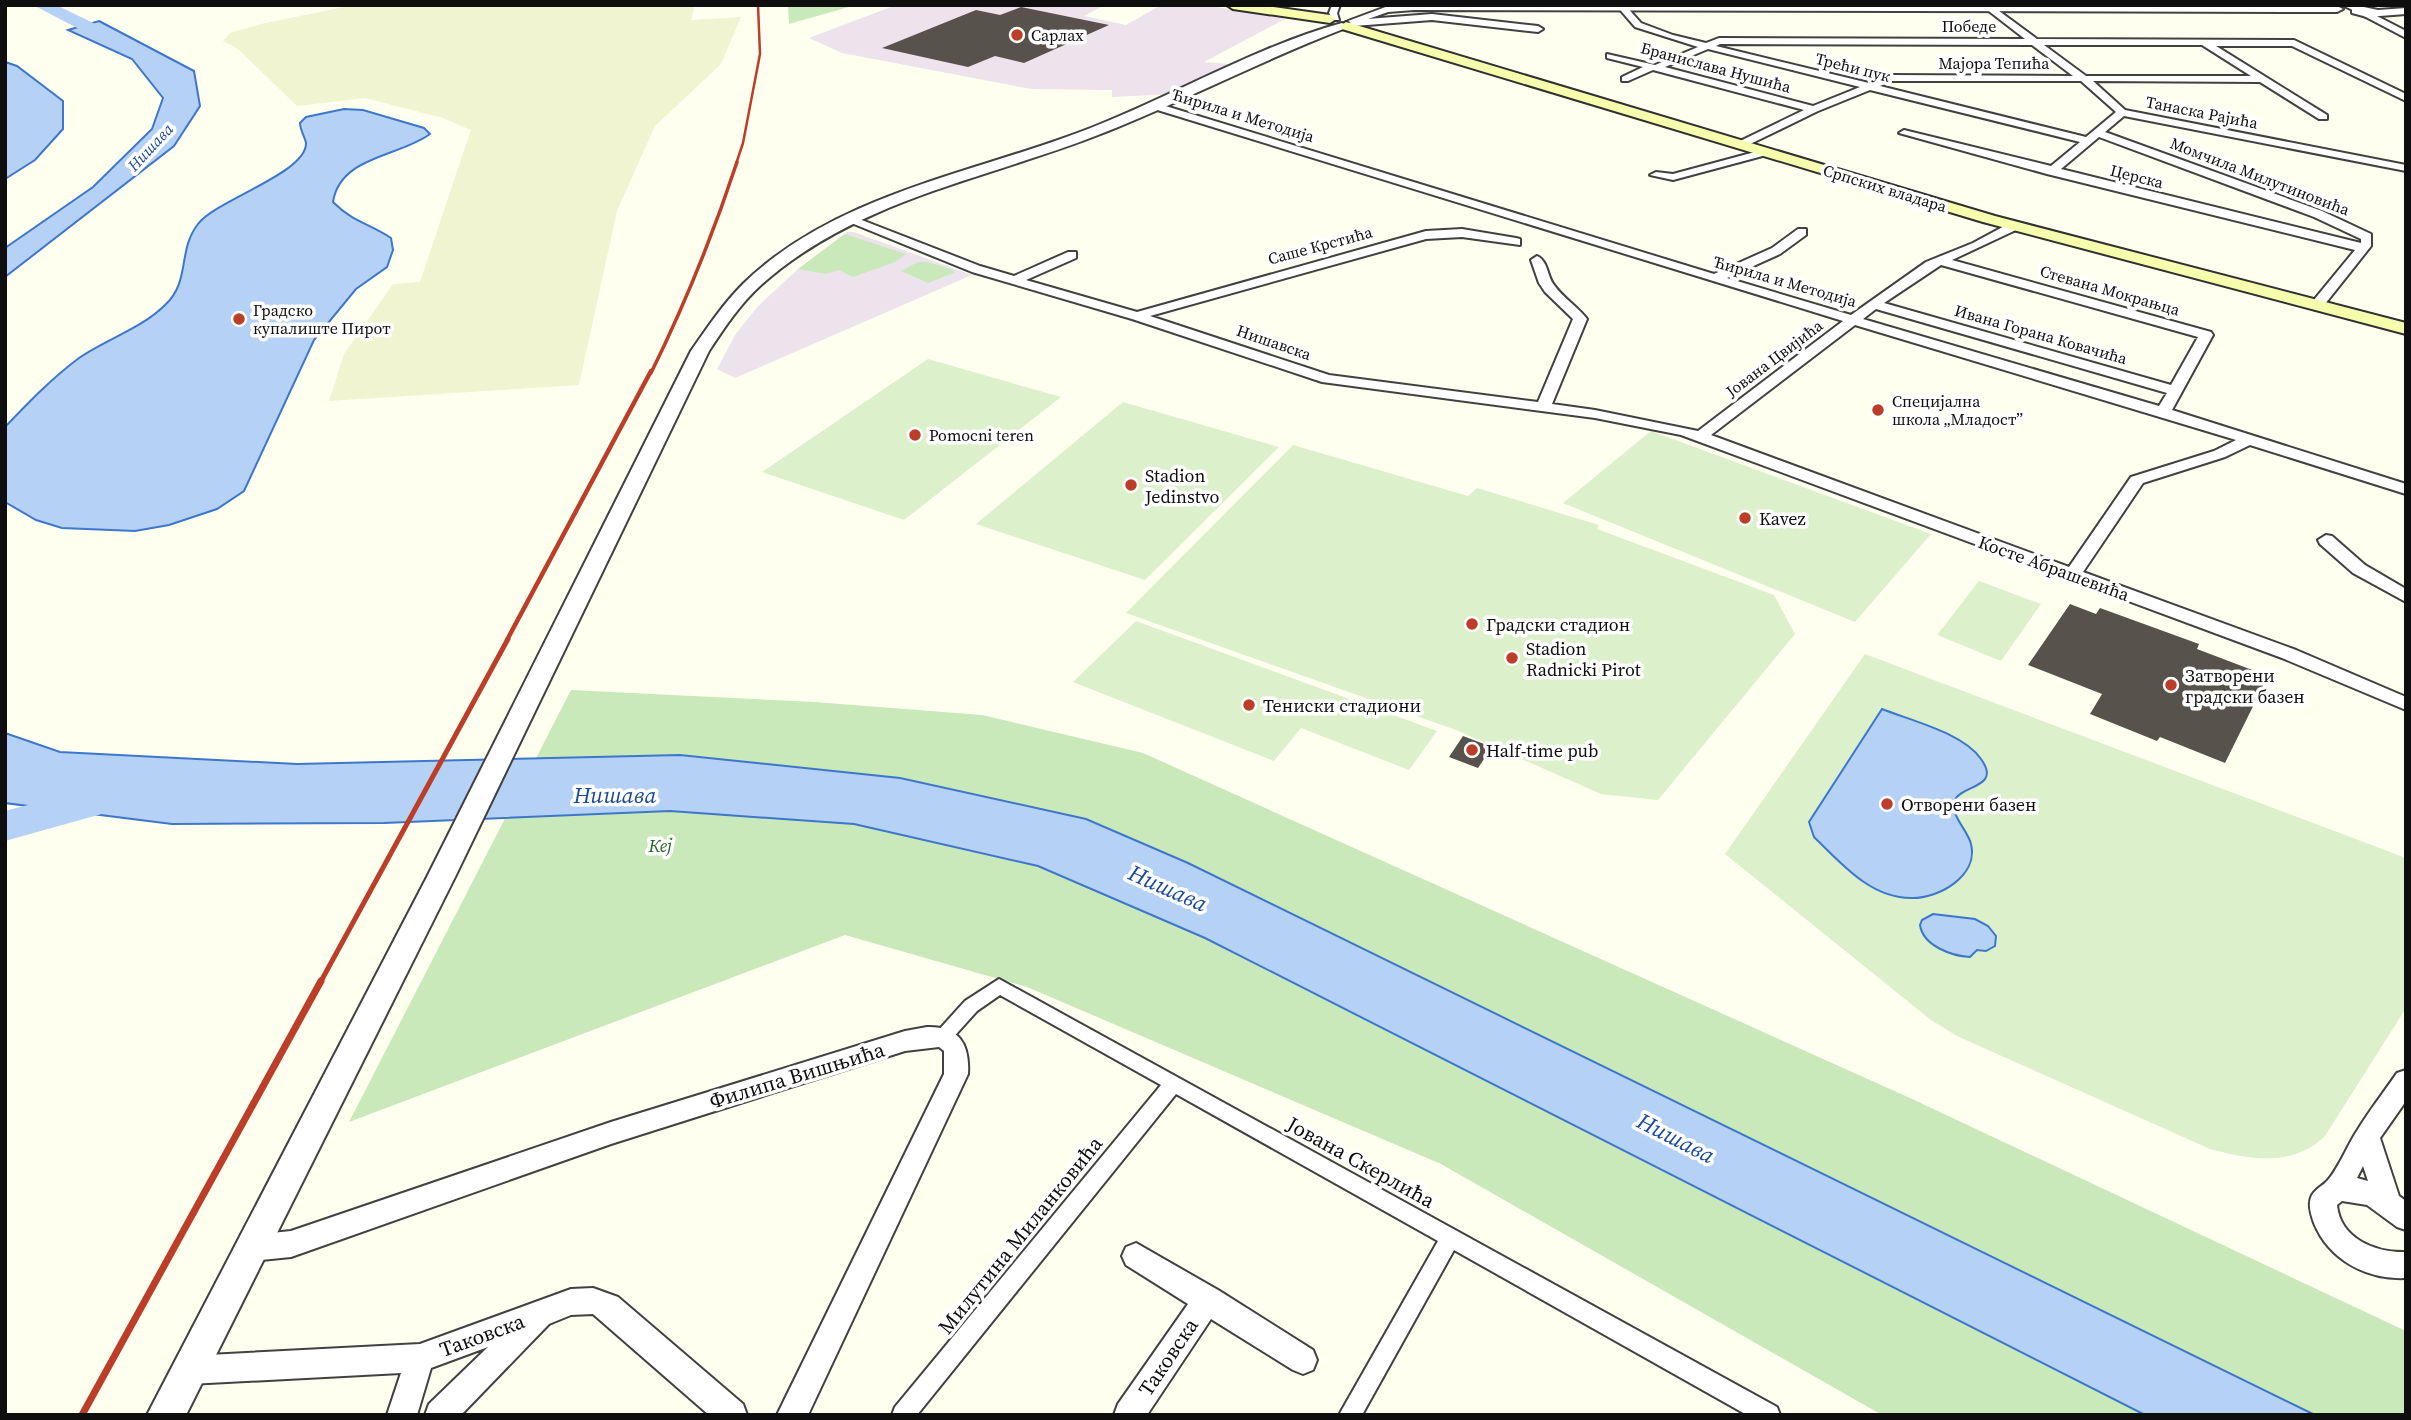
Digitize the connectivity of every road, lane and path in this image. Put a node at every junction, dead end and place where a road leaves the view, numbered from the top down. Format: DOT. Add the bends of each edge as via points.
graph roads {
  1 [pos="1233,5"];
  2 [pos="1360,5"];
  3 [pos="1373,5"];
  4 [pos="2291,5"];
  5 [pos="1368,6"];
  6 [pos="1480,6"];
  7 [pos="1621,7"];
  8 [pos="1810,7"];
  9 [pos="1987,7"];
  10 [pos="2361,10"];
  11 [pos="2406,10"];
  12 [pos="1340,22"];
  13 [pos="1483,24"];
  14 [pos="1538,29"];
  15 [pos="1368,32"];
  16 [pos="2406,35"];
  17 [pos="2035,42"];
  18 [pos="2203,42"];
  19 [pos="1706,46"];
  20 [pos="1610,56"];
  21 [pos="1654,67"];
  22 [pos="1625,79"];
  23 [pos="2084,79"];
  24 [pos="2262,79"];
  25 [pos="1866,87"];
  26 [pos="2406,98"];
  27 [pos="1155,106"];
  28 [pos="1814,109"];
  29 [pos="2122,112"];
  30 [pos="2323,117"];
  31 [pos="1904,133"];
  32 [pos="2092,137"];
  33 [pos="1740,145"];
  34 [pos="1766,152"];
  35 [pos="2406,168"];
  36 [pos="2051,172"];
  37 [pos="1656,175"];
  38 [pos="850,220"];
  39 [pos="2014,226"];
  40 [pos="1802,232"];
  41 [pos="1516,242"];
  42 [pos="2363,247"];
  43 [pos="1072,255"];
  44 [pos="1537,260"];
  45 [pos="1944,262"];
  46 [pos="1715,279"];
  47 [pos="1015,280"];
  48 [pos="1874,304"];
  49 [pos="2316,306"];
  50 [pos="1136,316"];
  51 [pos="1855,319"];
  52 [pos="2406,329"];
  53 [pos="2175,391"];
  54 [pos="1544,406"];
  55 [pos="2163,412"];
  56 [pos="1701,436"];
  57 [pos="2247,440"];
  58 [pos="2406,489"];
  59 [pos="2326,540"];
  60 [pos="2072,575"];
  61 [pos="2406,597"];
  62 [pos="2406,704"];
  63 [pos="943,1037"];
  64 [pos="2406,1080"];
  65 [pos="1173,1084"];
  66 [pos="2367,1136"];
  67 [pos="2336,1190"];
  68 [pos="2397,1210"];
  69 [pos="1451,1237"];
  70 [pos="251,1248"];
  71 [pos="1136,1256"];
  72 [pos="2405,1266"];
  73 [pos="1208,1299"];
  74 [pos="543,1312"];
  75 [pos="420,1358"];
  76 [pos="1303,1360"];
  77 [pos="190,1370"];
  78 [pos="166,1415"];
  79 [pos="402,1415"];
  80 [pos="440,1415"];
  81 [pos="732,1415"];
  82 [pos="792,1415"];
  83 [pos="902,1415"];
  84 [pos="1129,1415"];
  85 [pos="1350,1415"];
  86 [pos="1769,1415"];
  1 -- 12 [label="main road, Српских владара"];
  2 -- 5 [label="street"];
  3 -- 5 [label="street"];
  4 -- 10 [label="street"];
  5 -- 12 [label="street"];
  6 -- 7 [label="street"];
  6 -- 12 [label="street" via="1391,8"];
  6 -- 13 [label="street"];
  7 -- 8 [label="street"];
  7 -- 19 [label="street, Трећи пук" via="1645,28"];
  8 -- 9 [label="street"];
  9 -- 10 [label="street"];
  9 -- 17 [label="street, Танаска Рајића"];
  10 -- 11 [label="street"];
  10 -- 16 [label="street"];
  12 -- 13 [label="street, Српских владара" via="1432,18"];
  12 -- 15 [label="main road, Српских владара"];
  12 -- 27 [label="street"];
  13 -- 14 [label="street, Српских владара"];
  15 -- 33 [label="main road, Српских владара"];
  17 -- 18 [label="street, Победе"];
  17 -- 19 [label="street, Победе" via="1732,41"];
  17 -- 23 [label="street, Танаска Рајића"];
  18 -- 24 [label="street"];
  18 -- 26 [label="street, Победе" via="2300,45"];
  19 -- 21 [label="street, Победе"];
  19 -- 25 [label="street, Трећи пук"];
  20 -- 21 [label="street, Бранислава Нушића"];
  21 -- 22 [label="street, Победе"];
  21 -- 28 [label="street, Бранислава Нушића"];
  23 -- 24 [label="street, Мајора Тепића"];
  23 -- 25 [label="street, Мајора Тепића" via="1896,78"];
  23 -- 29 [label="street, Танаска Рајића"];
  24 -- 30 [label="street"];
  25 -- 28 [label="street, Мајора Тепића"];
  25 -- 32 [label="street, Трећи пук"];
  27 -- 38 [label="street"];
  27 -- 46 [label="street, Ћирила и Методија"];
  28 -- 33 [label="street, Мајора Тепића"];
  29 -- 32 [label="street"];
  29 -- 35 [label="street, Танаска Рајића"];
  31 -- 36 [label="street, Церска"];
  32 -- 36 [label="street"];
  32 -- 42 [label="street, Момчила Милутиновића" via="2157,153 2341,224 2367,237"];
  33 -- 34 [label="main road, Српских владара"];
  34 -- 37 [label="street" via="1673,177"];
  34 -- 39 [label="main road, Српских владара"];
  36 -- 42 [label="street, Церска"];
  38 -- 47 [label="street, Нишавска"];
  38 -- 70 [label="street" via="812,240 758,279 700,351 441,877"];
  39 -- 45 [label="street, Јована Цвијића"];
  39 -- 49 [label="main road, Српских владара"];
  40 -- 46 [label="street" via="1776,251"];
  41 -- 50 [label="street, Саше Крстића" via="1462,233 1418,236"];
  42 -- 49 [label="street"];
  43 -- 47 [label="street"];
  44 -- 54 [label="street" via="1542,281 1580,319"];
  45 -- 48 [label="street, Јована Цвијића" via="1930,265"];
  45 -- 53 [label="street, Стевана Мокрањца" via="2206,335"];
  46 -- 51 [label="street, Ћирила и Методија"];
  47 -- 50 [label="street, Нишавска"];
  48 -- 51 [label="street, Јована Цвијића"];
  48 -- 53 [label="street, Ивана Горана Ковачића"];
  49 -- 52 [label="main road, Српских владара"];
  50 -- 54 [label="street, Нишавска" via="1339,381"];
  51 -- 55 [label="street, Ћирила и Методија"];
  51 -- 56 [label="street, Јована Цвијића"];
  53 -- 55 [label="street"];
  54 -- 56 [label="street, Нишавска" via="1652,423"];
  55 -- 57 [label="street, Ћирила и Методија"];
  56 -- 60 [label="street, Косте Абрашевића"];
  57 -- 58 [label="street, Ћирила и Методија"];
  57 -- 60 [label="street" via="2211,459 2137,480"];
  59 -- 61 [label="street" via="2359,569"];
  60 -- 62 [label="street, Косте Абрашевића" via="2289,654"];
  63 -- 65 [label="street, Јована Скерлића" via="971,1006 999,986"];
  63 -- 70 [label="street, Филипа Вишњића" via="894,1044 611,1133 291,1244"];
  63 -- 82 [label="street" via="958,1053 956,1074"];
  64 -- 66 [label="street"];
  65 -- 69 [label="street, Јована Скерлића"];
  65 -- 83 [label="street, Милутина Миланковића"];
  66 -- 67 [label="street"];
  66 -- 68 [label="street"];
  67 -- 68 [label="street" via="2361,1190"];
  67 -- 72 [label="street" via="2323,1201 2322,1211 2333,1234 2367,1259"];
  69 -- 85 [label="street"];
  69 -- 86 [label="street, Јована Скерлића"];
  70 -- 77 [label="street"];
  71 -- 73 [label="street, Таковска"];
  73 -- 76 [label="street, Таковска"];
  73 -- 84 [label="street, Таковска"];
  74 -- 75 [label="street, Таковска"];
  74 -- 80 [label="street"];
  74 -- 81 [label="street, Таковска" via="583,1301 608,1307"];
  75 -- 77 [label="street, Таковска"];
  75 -- 79 [label="street"];
  77 -- 78 [label="street"];
}
